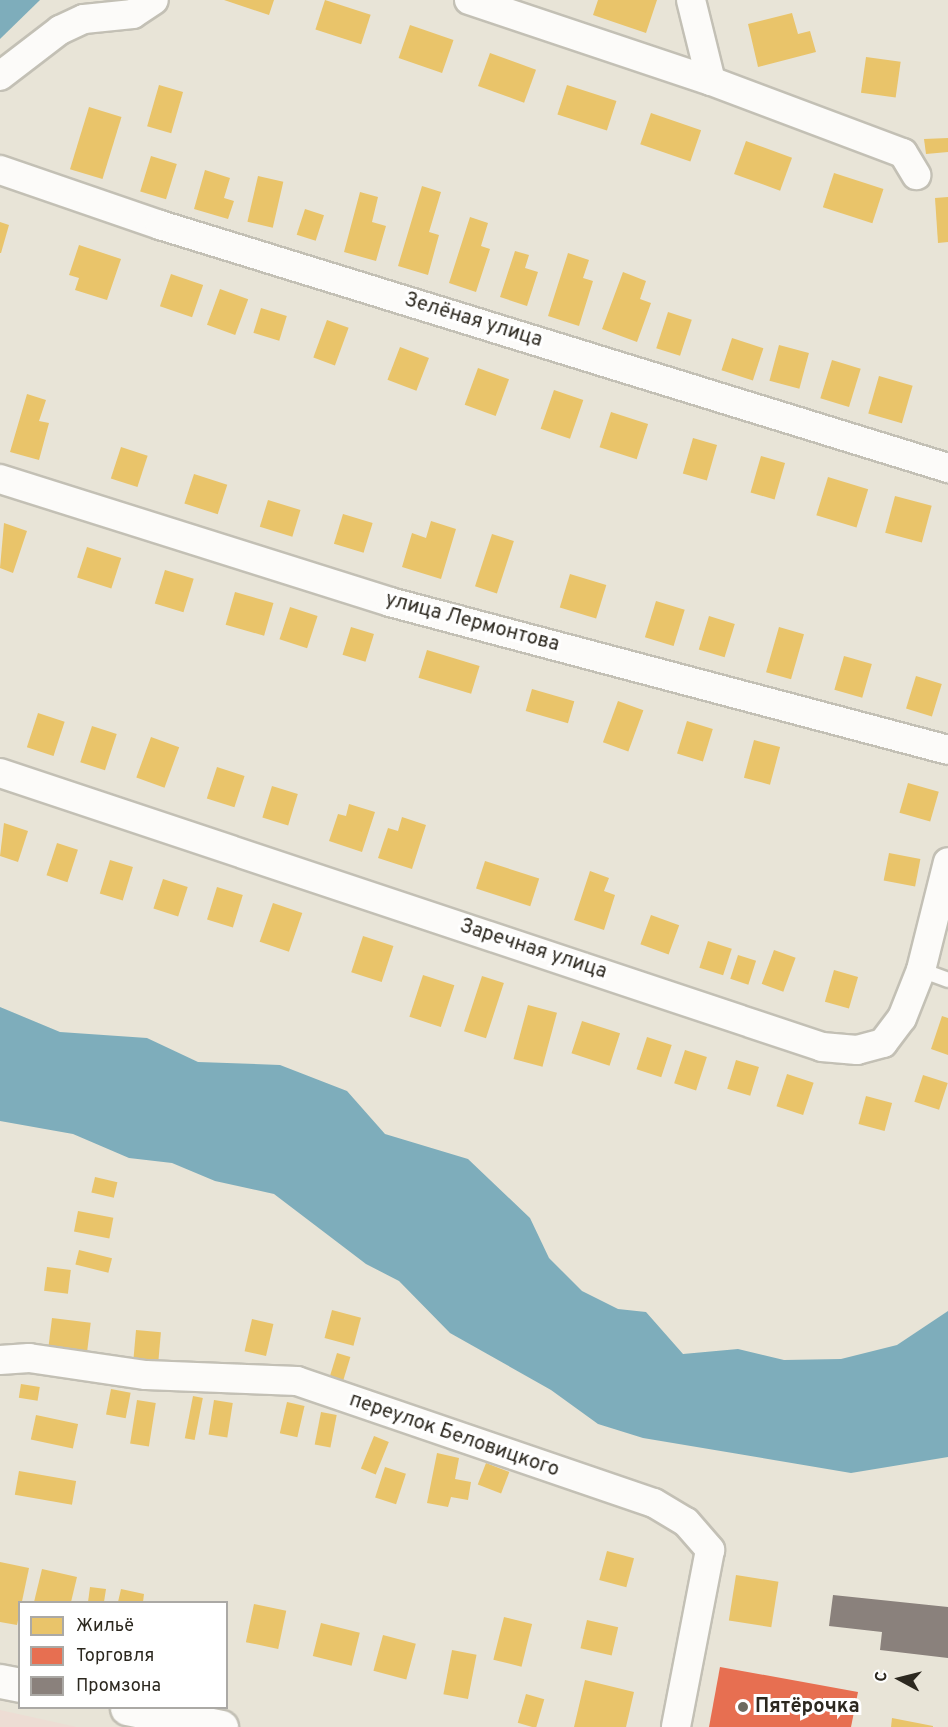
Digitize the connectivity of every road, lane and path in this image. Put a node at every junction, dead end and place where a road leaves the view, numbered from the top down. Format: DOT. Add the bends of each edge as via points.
graph roads {
  1 [pos="154,0"];
  2 [pos="469,0"];
  3 [pos="691,0"];
  4 [pos="0,76"];
  5 [pos="711,81"];
  6 [pos="0,170"];
  7 [pos="916,175"];
  8 [pos="948,468"];
  9 [pos="0,479"];
  10 [pos="948,750"];
  11 [pos="0,774"];
  12 [pos="948,862"];
  13 [pos="921,970"];
  14 [pos="948,980"];
  15 [pos="0,1360"];
  16 [pos="0,1681"];
  17 [pos="18,1685"];
  18 [pos="136,1709"];
  19 [pos="221,1727"];
  20 [pos="676,1727"];
  1 -- 4 [label="street" via="133,14 84,19 60,30"];
  2 -- 5 [label="street"];
  3 -- 5 [label="street"];
  5 -- 7 [label="street" via="903,153"];
  6 -- 8 [label="street, Зелёная улица" via="150,221"];
  9 -- 10 [label="street, улица Лермонтова" via="390,602"];
  11 -- 13 [label="street, Заречная улица" via="822,1047 857,1050 884,1043 902,1018"];
  12 -- 13 [label="street, Заречная улица"];
  13 -- 14 [label="lane"];
  15 -- 20 [label="street, переулок Беловицкого" via="29,1358 146,1375 297,1381 654,1503 686,1522 710,1550"];
  16 -- 17 [label="street"];
  18 -- 19 [label="street"];
}
